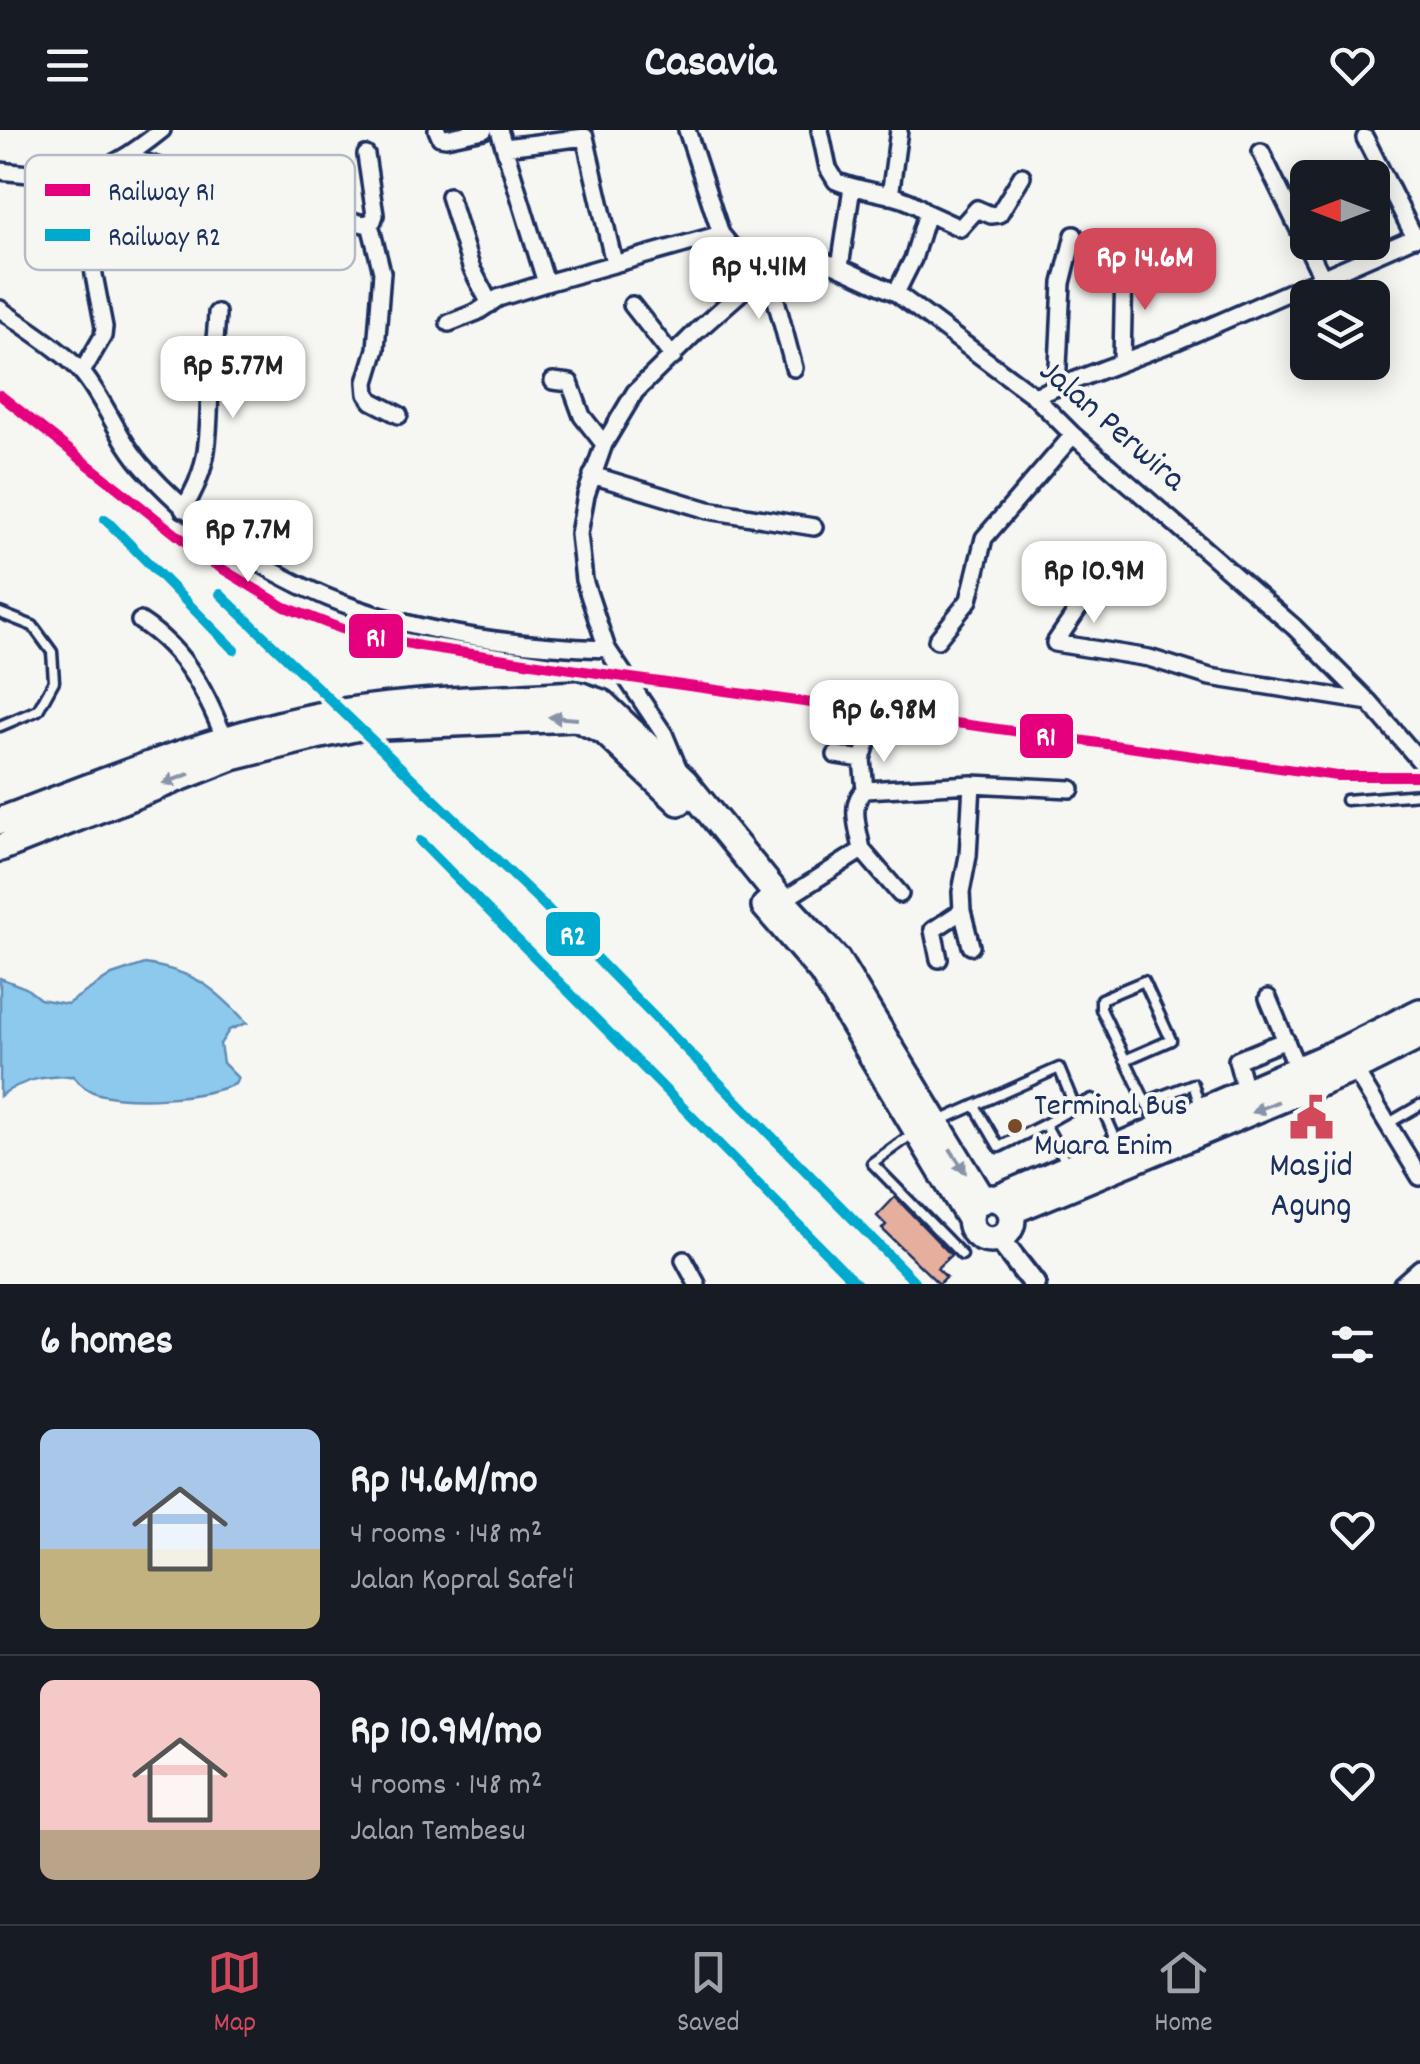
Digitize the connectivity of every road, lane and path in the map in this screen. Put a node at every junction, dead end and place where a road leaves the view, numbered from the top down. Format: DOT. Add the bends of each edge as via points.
graph roads {
  1 [pos="438,130"];
  2 [pos="484,130"];
  3 [pos="499,130"];
  4 [pos="686,130"];
  5 [pos="820,130"];
  6 [pos="898,130"];
  7 [pos="160,131"];
  8 [pos="1365,138"];
  9 [pos="505,146"];
  10 [pos="1261,152"];
  11 [pos="130,155"];
  12 [pos="366,155"];
  13 [pos="0,170"];
  14 [pos="25,173"];
  15 [pos="1022,176"];
  16 [pos="852,187"];
  17 [pos="449,196"];
  18 [pos="890,196"];
  19 [pos="926,213"];
  20 [pos="355,220"];
  21 [pos="370,224"];
  22 [pos="720,234"];
  23 [pos="1074,235"];
  24 [pos="1418,236"];
  25 [pos="614,263"];
  26 [pos="1124,264"];
  27 [pos="840,267"];
  28 [pos="774,269"];
  29 [pos="93,270"];
  30 [pos="757,278"];
  31 [pos="1323,279"];
  32 [pos="546,282"];
  33 [pos="896,293"];
  34 [pos="490,304"];
  35 [pos="632,305"];
  36 [pos="0,309"];
  37 [pos="217,313"];
  38 [pos="449,322"];
  39 [pos="673,357"];
  40 [pos="1122,362"];
  41 [pos="794,368"];
  42 [pos="82,372"];
  43 [pos="554,381"];
  44 [pos="1057,387"];
  45 [pos="1034,396"];
  46 [pos="399,415"];
  47 [pos="1073,435"];
  48 [pos="604,444"];
  49 [pos="592,476"];
  50 [pos="183,509"];
  51 [pos="814,527"];
  52 [pos="1096,584"];
  53 [pos="0,613"];
  54 [pos="140,621"];
  55 [pos="937,640"];
  56 [pos="606,650"];
  57 [pos="1369,702"];
  58 [pos="0,726"];
  59 [pos="870,737"];
  60 [pos="229,750"];
  61 [pos="836,755"];
  62 [pos="862,759"];
  63 [pos="1420,762"];
  64 [pos="972,784"];
  65 [pos="678,787"];
  66 [pos="865,790"];
  67 [pos="1071,790"];
  68 [pos="1420,794"];
  69 [pos="1346,800"];
  70 [pos="0,821"];
  71 [pos="0,848"];
  72 [pos="862,850"];
  73 [pos="900,894"];
  74 [pos="782,900"];
  75 [pos="962,911"];
  76 [pos="970,946"];
  77 [pos="939,959"];
  78 [pos="1268,998"];
  79 [pos="1420,1012"];
  80 [pos="1420,1036"];
  81 [pos="1286,1040"];
  82 [pos="1349,1059"];
  83 [pos="1126,1060"];
  84 [pos="1296,1068"];
  85 [pos="1245,1090"];
  86 [pos="1146,1102"];
  87 [pos="975,1106"];
  88 [pos="1420,1106"];
  89 [pos="1075,1107"];
  90 [pos="1202,1110"];
  91 [pos="1388,1123"];
  92 [pos="1045,1124"];
  93 [pos="925,1127"];
  94 [pos="1163,1139"];
  95 [pos="1118,1146"];
  96 [pos="1070,1168"];
  97 [pos="1420,1177"];
  98 [pos="990,1207"];
  99 [pos="999,1240"];
  100 [pos="962,1254"];
  101 [pos="684,1260"];
  102 [pos="1420,1268"];
  103 [pos="697,1284"];
  104 [pos="1034,1284"];
  105 [pos="1402,1284"];
  1 -- 2 [label="street" via="446,138"];
  3 -- 9 [label="street"];
  4 -- 22 [label="street"];
  5 -- 16 [label="street" via="833,178"];
  6 -- 18 [label="street"];
  7 -- 11 [label="street"];
  8 -- 24 [label="street"];
  9 -- 25 [label="street" via="585,137"];
  9 -- 32 [label="street"];
  10 -- 31 [label="street"];
  12 -- 21 [label="street"];
  13 -- 14 [label="street"];
  15 -- 19 [label="street" via="999,214 978,209 960,228"];
  16 -- 18 [label="street"];
  16 -- 27 [label="street"];
  17 -- 34 [label="street"];
  18 -- 19 [label="street"];
  19 -- 33 [label="street"];
  20 -- 21 [label="street"];
  21 -- 46 [label="street" via="382,272 367,394"];
  22 -- 25 [label="street"];
  22 -- 30 [label="street"];
  23 -- 44 [label="street" via="1062,283"];
  24 -- 31 [label="street"];
  25 -- 32 [label="street"];
  26 -- 40 [label="street"];
  27 -- 28 [label="street, Jalan Perwira" via="812,261"];
  27 -- 33 [label="street, Jalan Perwira"];
  28 -- 30 [label="street, Jalan Perwira"];
  28 -- 41 [label="street"];
  29 -- 42 [label="street" via="103,336"];
  30 -- 39 [label="street, Jalan Perwira"];
  31 -- 40 [label="street"];
  32 -- 34 [label="street"];
  33 -- 45 [label="street, Jalan Perwira"];
  34 -- 38 [label="street"];
  35 -- 39 [label="street"];
  36 -- 42 [label="street"];
  37 -- 50 [label="street" via="210,434 198,486"];
  39 -- 48 [label="street, Jalan Perwira" via="635,392"];
  40 -- 44 [label="street"];
  42 -- 50 [label="street" via="141,466"];
  43 -- 48 [label="street" via="570,383 582,416"];
  44 -- 45 [label="street"];
  45 -- 47 [label="street, Jalan Perwira"];
  47 -- 55 [label="street" via="984,538 968,600"];
  47 -- 57 [label="street, Jalan Perwira" via="1294,627"];
  48 -- 49 [label="street, Jalan Perwira"];
  49 -- 51 [label="street" via="708,510"];
  49 -- 56 [label="street, Jalan Perwira" via="579,534 584,580"];
  50 -- 56 [label="street" via="248,559 344,605 527,647"];
  52 -- 57 [label="street" via="1055,642 1210,677"];
  53 -- 58 [label="lane" via="33,626 52,652 54,681 38,710"];
  54 -- 60 [label="street" via="178,650"];
  56 -- 65 [label="street, Jalan Perwira" via="664,734"];
  57 -- 63 [label="street, Jalan Perwira"];
  59 -- 62 [label="street"];
  60 -- 65 [label="highway" via="346,711 576,694 602,703"];
  60 -- 70 [label="highway" via="163,760"];
  60 -- 71 [label="highway, one-way"];
  61 -- 62 [label="street"];
  62 -- 66 [label="street"];
  64 -- 66 [label="street"];
  64 -- 67 [label="street"];
  64 -- 75 [label="street"];
  65 -- 74 [label="highway"];
  65 -- 93 [label="highway" via="822,972"];
  66 -- 72 [label="street" via="855,805"];
  68 -- 69 [label="lane"];
  72 -- 73 [label="street"];
  72 -- 74 [label="street"];
  74 -- 93 [label="highway" via="836,960"];
  75 -- 76 [label="street"];
  75 -- 77 [label="street" via="935,926"];
  78 -- 81 [label="street"];
  79 -- 82 [label="highway"];
  80 -- 82 [label="highway"];
  81 -- 84 [label="street"];
  81 -- 85 [label="street" via="1237,1060"];
  82 -- 84 [label="highway"];
  82 -- 91 [label="street"];
  82 -- 94 [label="highway, one-way"];
  83 -- 83 [label="lane" via="1101,1000 1144,981 1170,1040"];
  83 -- 86 [label="lane"];
  84 -- 85 [label="highway"];
  85 -- 90 [label="highway"];
  86 -- 90 [label="lane" via="1192,1084"];
  86 -- 94 [label="lane"];
  87 -- 89 [label="lane" via="1058,1068"];
  87 -- 92 [label="lane" via="999,1148"];
  87 -- 93 [label="lane"];
  88 -- 91 [label="lane"];
  89 -- 92 [label="lane"];
  89 -- 95 [label="lane" via="1092,1099 1100,1103"];
  90 -- 94 [label="highway"];
  91 -- 97 [label="street"];
  92 -- 96 [label="lane"];
  93 -- 98 [label="highway"];
  93 -- 100 [label="lane" via="872,1163"];
  94 -- 95 [label="highway"];
  94 -- 98 [label="highway"];
  95 -- 96 [label="highway"];
  96 -- 98 [label="highway"];
  98 -- 99 [label="highway" via="1012,1222"];
  98 -- 99 [label="highway" via="979,1237"];
  99 -- 104 [label="main road"];
  101 -- 103 [label="street"];
  102 -- 105 [label="street"];
}
